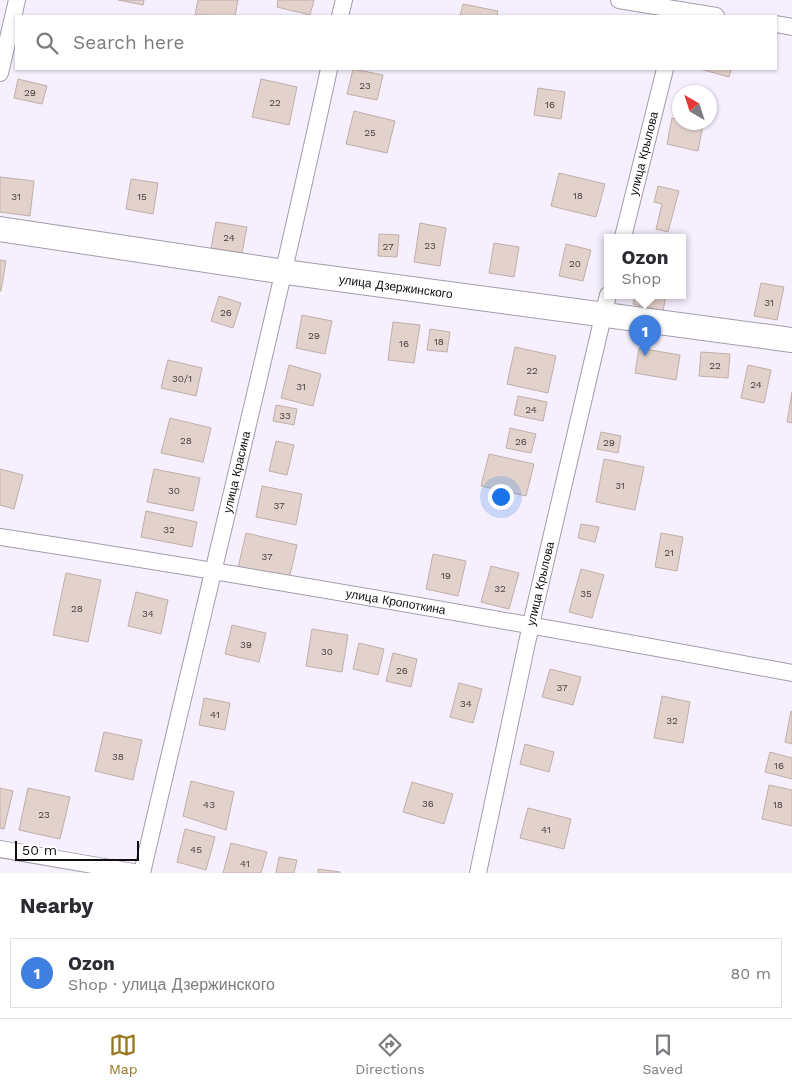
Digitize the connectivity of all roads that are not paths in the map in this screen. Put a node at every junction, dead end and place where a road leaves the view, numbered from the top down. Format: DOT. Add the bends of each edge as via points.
graph roads {
  1 [pos="17,0"];
  2 [pos="344,0"];
  3 [pos="619,0"];
  4 [pos="680,9"];
  5 [pos="340,15"];
  6 [pos="711,15"];
  7 [pos="777,24"];
  8 [pos="792,27"];
  9 [pos="329,70"];
  10 [pos="666,70"];
  11 [pos="0,73"];
  12 [pos="0,229"];
  13 [pos="624,234"];
  14 [pos="285,272"];
  15 [pos="606,305"];
  16 [pos="792,340"];
  17 [pos="0,537"];
  18 [pos="212,570"];
  19 [pos="531,624"];
  20 [pos="792,673"];
  21 [pos="0,849"];
  22 [pos="140,873"];
  23 [pos="478,873"];
  1 -- 11 [label="street"];
  2 -- 5 [label="street"];
  3 -- 4 [label="street"];
  4 -- 6 [label="street"];
  7 -- 8 [label="street"];
  9 -- 14 [label="street, улица Красина"];
  10 -- 13 [label="street, улица Крылова"];
  12 -- 14 [label="street, улица Дзержинского"];
  14 -- 15 [label="street, улица Дзержинского"];
  14 -- 18 [label="street, улица Красина"];
  15 -- 16 [label="street, улица Дзержинского"];
  15 -- 19 [label="street, улица Крылова"];
  17 -- 18 [label="street, улица Кропоткина"];
  18 -- 19 [label="street, улица Кропоткина"];
  18 -- 22 [label="street, улица Красина"];
  19 -- 20 [label="street, улица Кропоткина"];
  19 -- 23 [label="street, улица Крылова"];
  21 -- 22 [label="street"];
}
